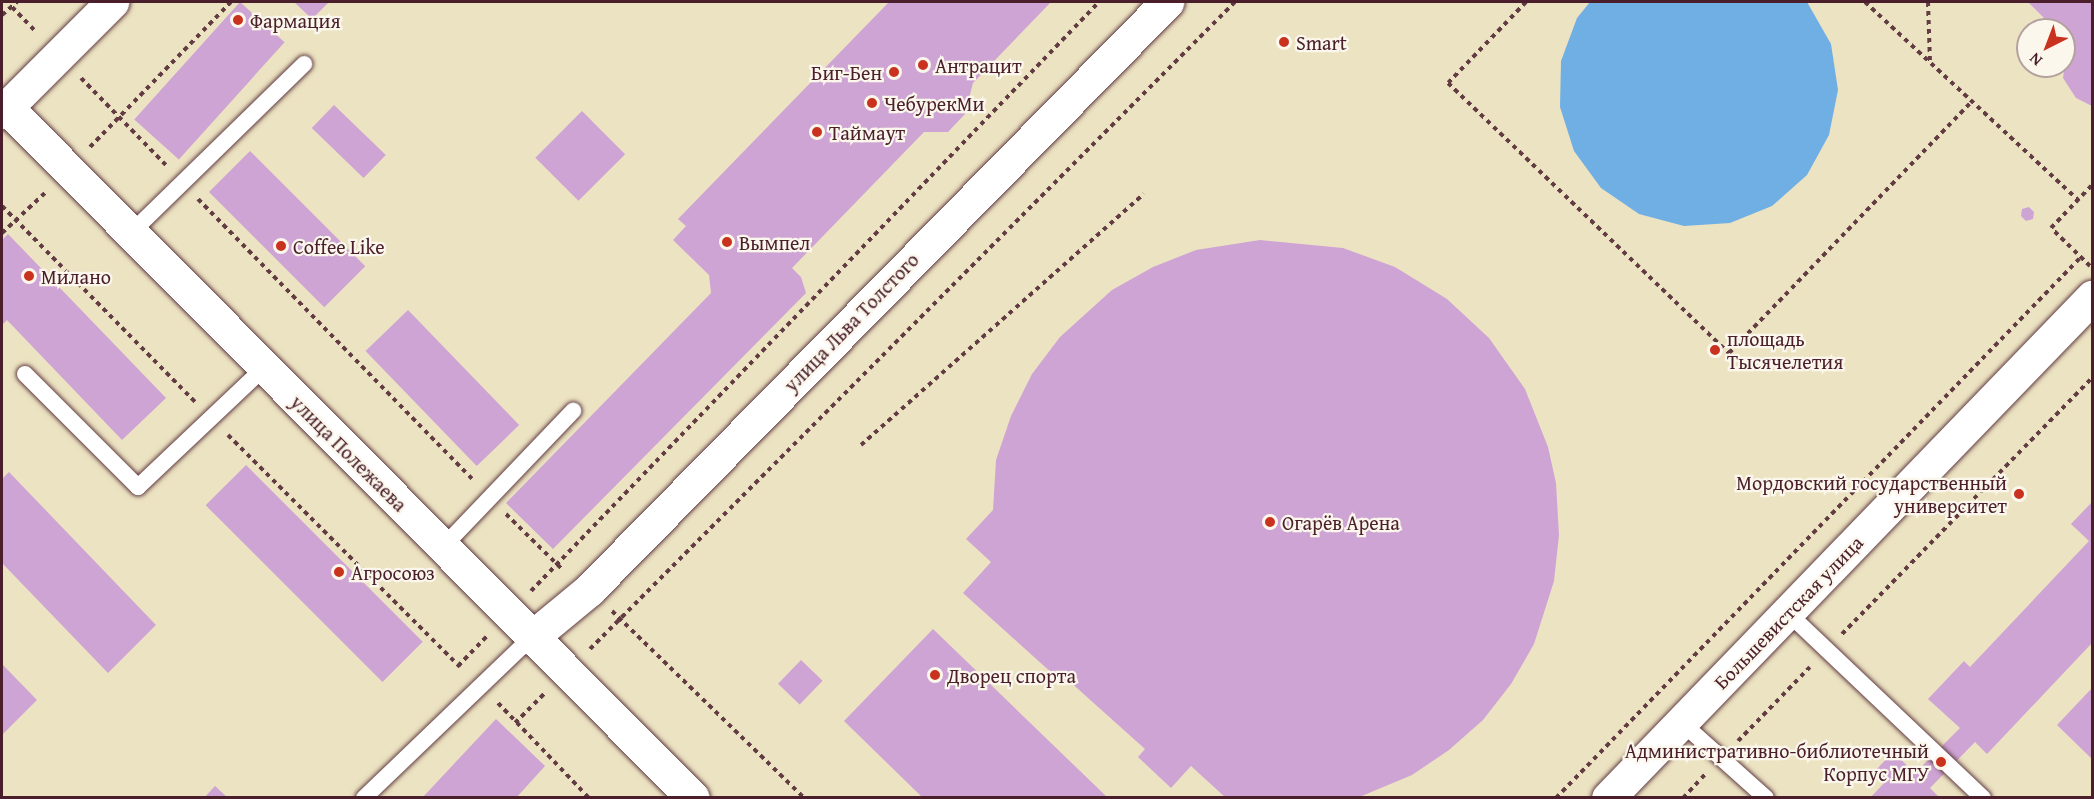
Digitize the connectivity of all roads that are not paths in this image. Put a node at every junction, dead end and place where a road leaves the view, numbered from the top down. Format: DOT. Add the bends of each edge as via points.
graph roads {
  1 [pos="112,2"];
  2 [pos="1167,2"];
  3 [pos="304,64"];
  4 [pos="4,110"];
  5 [pos="131,233"];
  6 [pos="2092,297"];
  7 [pos="264,368"];
  8 [pos="25,374"];
  9 [pos="573,411"];
  10 [pos="442,548"];
  11 [pos="1787,612"];
  12 [pos="531,638"];
  13 [pos="1682,722"];
  14 [pos="363,798"];
  15 [pos="693,798"];
  16 [pos="1608,798"];
  17 [pos="1766,798"];
  18 [pos="1983,798"];
  1 -- 4 [label="street"];
  2 -- 12 [label="street, улица Льва Толстого" via="589,590"];
  3 -- 5 [label="lane"];
  4 -- 5 [label="street, улица Полежаева"];
  5 -- 7 [label="street, улица Полежаева"];
  6 -- 11 [label="street, Большевистская улица"];
  7 -- 8 [label="lane" via="138,487"];
  7 -- 10 [label="street, улица Полежаева"];
  9 -- 10 [label="lane"];
  10 -- 12 [label="street, улица Полежаева"];
  11 -- 13 [label="street, Большевистская улица"];
  11 -- 18 [label="lane"];
  12 -- 14 [label="lane"];
  12 -- 15 [label="street, улица Полежаева"];
  13 -- 16 [label="street, Большевистская улица"];
  13 -- 17 [label="lane"];
}
